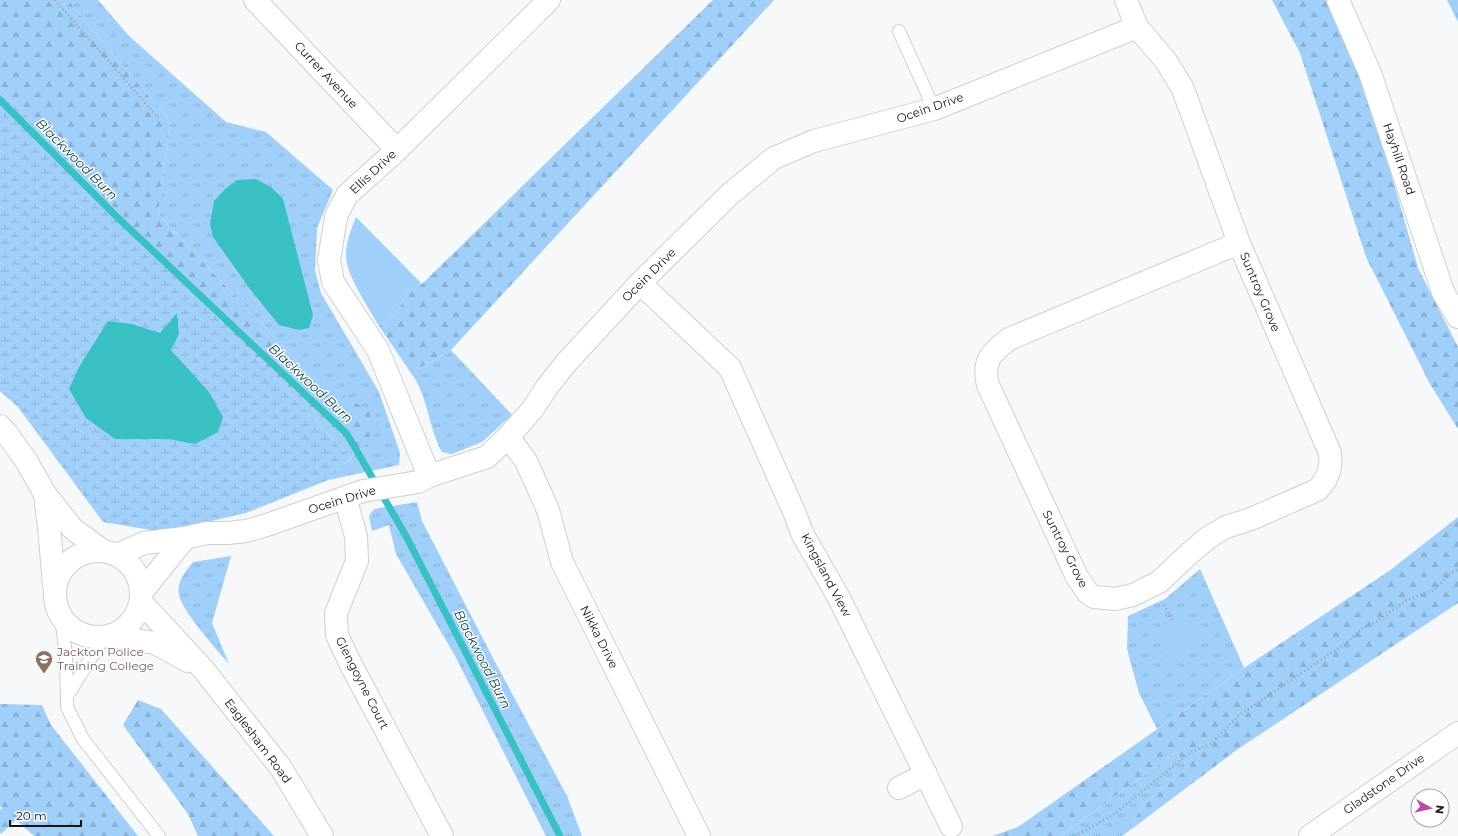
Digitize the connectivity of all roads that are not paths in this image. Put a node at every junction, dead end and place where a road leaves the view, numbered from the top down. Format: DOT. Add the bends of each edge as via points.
graph roads {
  1 [pos="255,0"];
  2 [pos="549,0"];
  3 [pos="1126,0"];
  4 [pos="1338,0"];
  5 [pos="1137,27"];
  6 [pos="899,31"];
  7 [pos="934,109"];
  8 [pos="397,150"];
  9 [pos="1239,243"];
  10 [pos="640,283"];
  11 [pos="1458,317"];
  12 [pos="0,426"];
  13 [pos="508,437"];
  14 [pos="429,476"];
  15 [pos="45,494"];
  16 [pos="354,494"];
  17 [pos="186,538"];
  18 [pos="110,553"];
  19 [pos="55,593"];
  20 [pos="141,597"];
  21 [pos="60,616"];
  22 [pos="107,637"];
  23 [pos="203,669"];
  24 [pos="67,696"];
  25 [pos="1458,733"];
  26 [pos="926,774"];
  27 [pos="900,788"];
  28 [pos="951,826"];
  29 [pos="159,836"];
  30 [pos="322,836"];
  31 [pos="442,836"];
  32 [pos="698,836"];
  33 [pos="1310,836"];
  1 -- 8 [label="street, Currer Avenue"];
  2 -- 8 [label="street, Ellis Drive"];
  3 -- 5 [label="street, Suntroy Grove"];
  4 -- 11 [label="street, Hayhill Road" via="1370,73 1442,292"];
  5 -- 7 [label="street, Ocein Drive"];
  5 -- 9 [label="street, Suntroy Grove" via="1166,61 1183,89"];
  6 -- 7 [label="lane"];
  7 -- 10 [label="street, Ocein Drive" via="814,141 774,158 730,194"];
  8 -- 14 [label="street, Ellis Drive" via="347,195 337,214 329,260 334,282 378,350"];
  9 -- 9 [label="street, Suntroy Grove" via="1330,453 1328,475 1323,484 1312,493 1226,527 1209,537 1159,582 1133,595 1118,599 1094,597 1077,577 988,385 985,374 990,357 1009,339"];
  10 -- 13 [label="street, Ocein Drive" via="566,364"];
  10 -- 26 [label="street, Kingsland View" via="730,368 802,533 840,600"];
  12 -- 15 [label="street" via="27,462"];
  13 -- 14 [label="street, Ocein Drive" via="487,456"];
  13 -- 32 [label="street, Nikka Drive" via="526,461 548,510 562,562"];
  14 -- 16 [label="street, Ocein Drive" via="418,482"];
  15 -- 18 [label="street" via="73,529"];
  15 -- 19 [label="street"];
  16 -- 17 [label="street, Ocein Drive" via="267,525"];
  16 -- 31 [label="street, Glengoyne Court" via="357,560 336,612 336,635"];
  17 -- 18 [label="street, Ocein Drive" via="144,544"];
  17 -- 20 [label="street"];
  18 -- 19 [label="street" via="88,552 75,557 65,566 58,579"];
  18 -- 20 [label="street" via="128,562 137,574"];
  19 -- 21 [label="street"];
  20 -- 22 [label="street" via="131,623 123,630"];
  20 -- 23 [label="street, Eaglesham Road"];
  21 -- 22 [label="street" via="74,631 94,638"];
  21 -- 24 [label="lane" via="66,655"];
  22 -- 23 [label="street" via="156,643"];
  22 -- 24 [label="lane"];
  23 -- 30 [label="street, Eaglesham Road" via="281,768"];
  24 -- 29 [label="lane" via="67,707 83,739"];
  25 -- 33 [label="street, Gladstone Drive"];
  26 -- 27 [label="street"];
  26 -- 28 [label="street, Kingsland View"];
}
